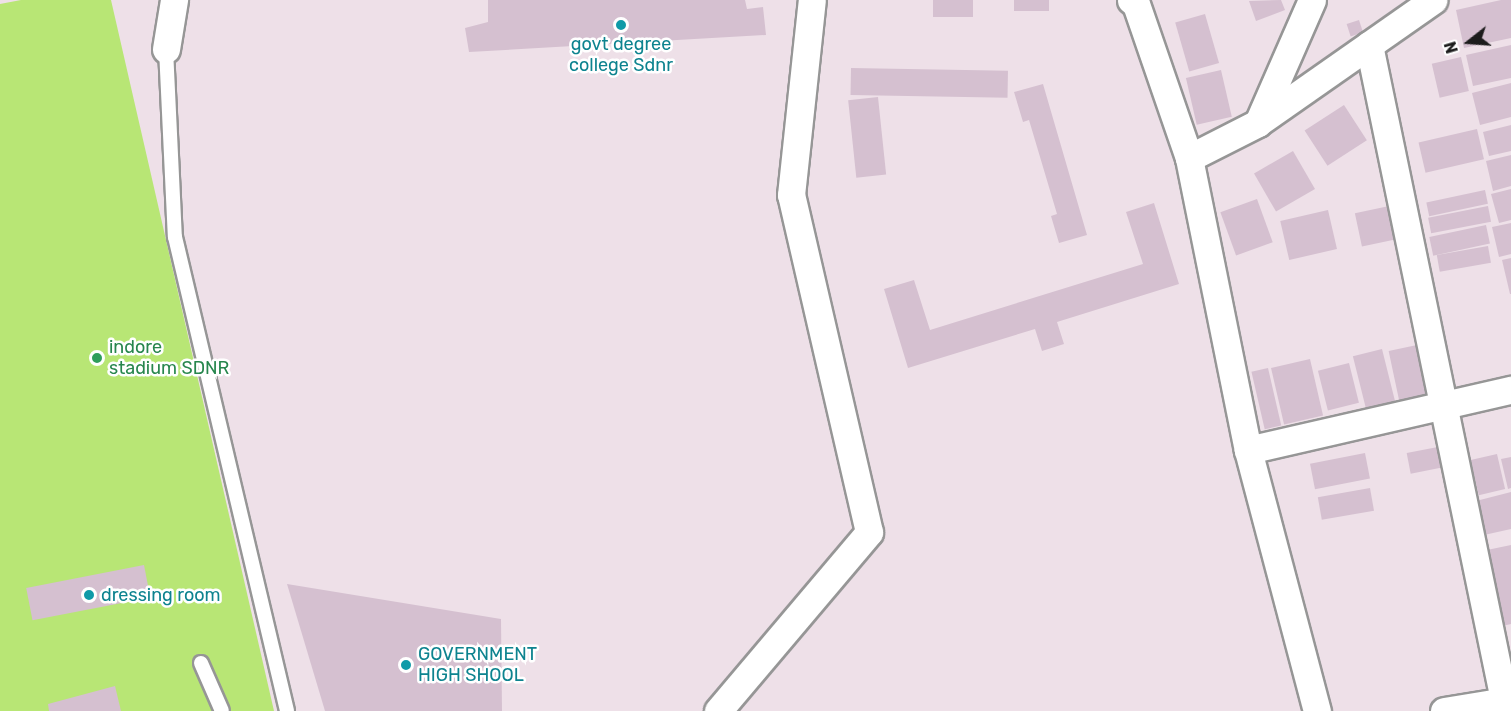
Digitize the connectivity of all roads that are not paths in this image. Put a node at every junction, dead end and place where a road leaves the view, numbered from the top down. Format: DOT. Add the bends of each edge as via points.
graph roads {
  1 [pos="174,0"];
  2 [pos="812,0"];
  3 [pos="1131,0"];
  4 [pos="1312,0"];
  5 [pos="1433,0"];
  6 [pos="1369,45"];
  7 [pos="166,49"];
  8 [pos="1258,123"];
  9 [pos="1189,158"];
  10 [pos="1511,390"];
  11 [pos="1444,406"];
  12 [pos="1248,450"];
  13 [pos="201,663"];
  14 [pos="1508,700"];
  15 [pos="222,711"];
  16 [pos="287,711"];
  17 [pos="718,711"];
  18 [pos="1317,711"];
  19 [pos="1444,711"];
  1 -- 7 [label="street"];
  2 -- 17 [label="street" via="791,195 869,532"];
  3 -- 9 [label="street" via="1136,4"];
  4 -- 8 [label="street"];
  5 -- 6 [label="street"];
  6 -- 8 [label="street"];
  6 -- 11 [label="street"];
  7 -- 16 [label="lane" via="175,237"];
  8 -- 9 [label="street"];
  9 -- 12 [label="street"];
  10 -- 11 [label="street"];
  11 -- 12 [label="street"];
  11 -- 14 [label="street"];
  12 -- 18 [label="street"];
  13 -- 15 [label="lane"];
  14 -- 19 [label="street"];
}
